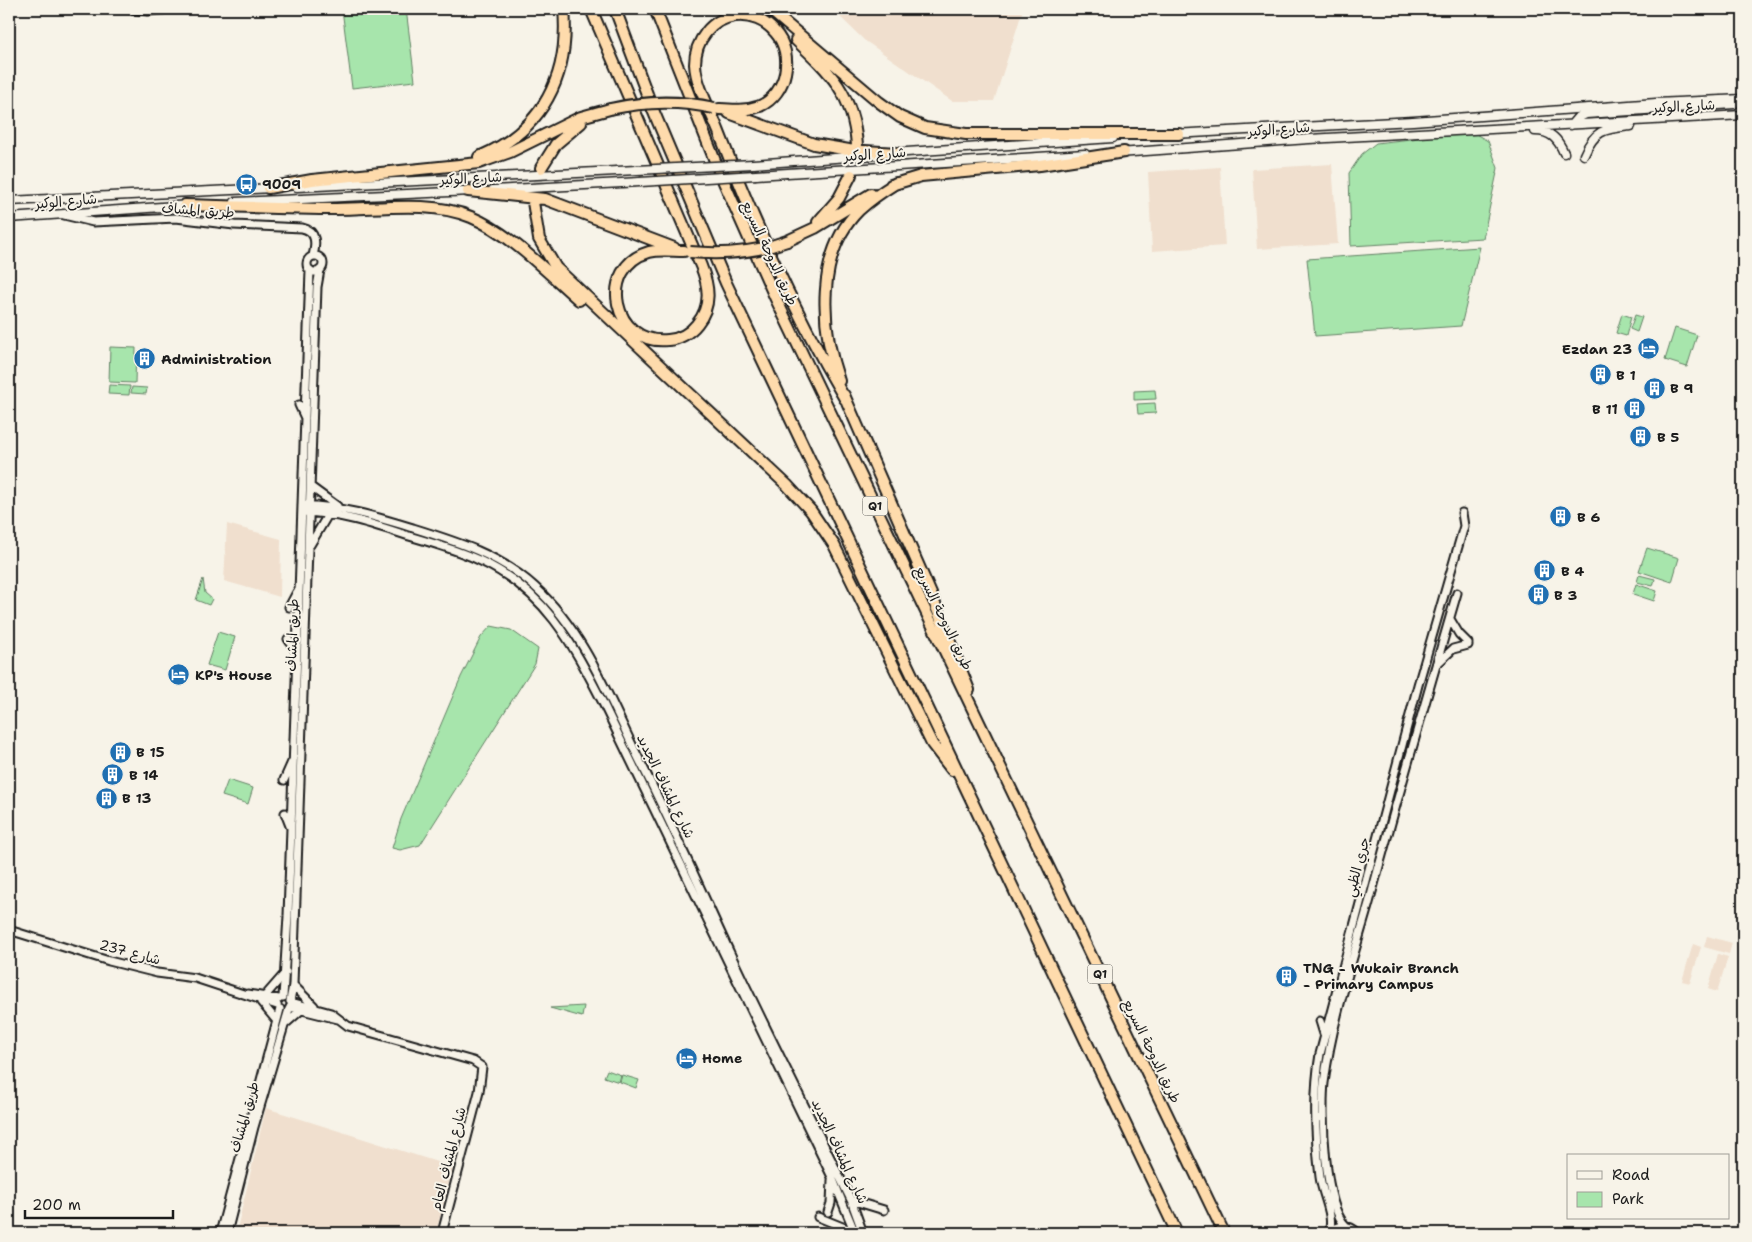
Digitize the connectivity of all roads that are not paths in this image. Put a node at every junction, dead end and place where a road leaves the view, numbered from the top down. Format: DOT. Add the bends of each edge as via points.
graph roads {
  1 [pos="130,9"];
  2 [pos="171,9"];
  3 [pos="564,9"];
  4 [pos="591,9"];
  5 [pos="615,9"];
  6 [pos="656,9"];
  7 [pos="662,9"];
  8 [pos="764,9"];
  9 [pos="769,9"];
  10 [pos="670,46"];
  11 [pos="1743,99"];
  12 [pos="1743,104"];
  13 [pos="716,108"];
  14 [pos="606,110"];
  15 [pos="1743,115"];
  16 [pos="1643,120"];
  17 [pos="1570,124"];
  18 [pos="1517,128"];
  19 [pos="1178,134"];
  20 [pos="857,145"];
  21 [pos="1124,152"];
  22 [pos="897,153"];
  23 [pos="1564,153"];
  24 [pos="1584,155"];
  25 [pos="430,168"];
  26 [pos="541,168"];
  27 [pos="850,175"];
  28 [pos="896,183"];
  29 [pos="268,188"];
  30 [pos="468,191"];
  31 [pos="9,201"];
  32 [pos="533,202"];
  33 [pos="185,205"];
  34 [pos="58,214"];
  35 [pos="9,218"];
  36 [pos="803,233"];
  37 [pos="687,252"];
  38 [pos="313,256"];
  39 [pos="310,270"];
  40 [pos="320,270"];
  41 [pos="626,335"];
  42 [pos="845,399"];
  43 [pos="299,404"];
  44 [pos="306,419"];
  45 [pos="311,487"];
  46 [pos="340,507"];
  47 [pos="306,509"];
  48 [pos="329,513"];
  49 [pos="1462,513"];
  50 [pos="309,547"];
  51 [pos="299,589"];
  52 [pos="1457,593"];
  53 [pos="289,607"];
  54 [pos="1450,619"];
  55 [pos="288,639"];
  56 [pos="296,652"];
  57 [pos="1436,665"];
  58 [pos="976,714"];
  59 [pos="293,760"];
  60 [pos="960,779"];
  61 [pos="284,780"];
  62 [pos="285,813"];
  63 [pos="291,828"];
  64 [pos="1387,835"];
  65 [pos="1391,847"];
  66 [pos="1354,924"];
  67 [pos="9,930"];
  68 [pos="1344,935"];
  69 [pos="1361,952"];
  70 [pos="1354,958"];
  71 [pos="286,972"];
  72 [pos="293,985"];
  73 [pos="246,994"];
  74 [pos="265,996"];
  75 [pos="256,1000"];
  76 [pos="280,1003"];
  77 [pos="290,1005"];
  78 [pos="319,1009"];
  79 [pos="301,1010"];
  80 [pos="338,1019"];
  81 [pos="276,1020"];
  82 [pos="1320,1021"];
  83 [pos="283,1026"];
  84 [pos="1324,1034"];
  85 [pos="1329,1051"];
  86 [pos="1333,1062"];
  87 [pos="832,1177"];
  88 [pos="851,1200"];
  89 [pos="884,1210"];
  90 [pos="828,1212"];
  91 [pos="818,1217"];
  92 [pos="1346,1226"];
  93 [pos="220,1233"];
  94 [pos="227,1233"];
  95 [pos="442,1233"];
  96 [pos="855,1233"];
  97 [pos="863,1233"];
  98 [pos="1177,1233"];
  99 [pos="1224,1233"];
  100 [pos="1329,1233"];
  101 [pos="1358,1233"];
  1 -- 2 [label="street"];
  3 -- 25 [label="highway" via="563,60 553,89 534,118 510,140 489,152 462,162"];
  4 -- 37 [label="highway" via="701,266 708,292 701,318 688,333 661,341 638,334 622,318 617,305 621,276 632,262 648,253"];
  5 -- 60 [label="highway" via="653,110 726,283"];
  6 -- 10 [label="highway, طريق الدوحة السريع"];
  7 -- 10 [label="highway"];
  8 -- 20 [label="highway" via="839,84 852,113"];
  9 -- 19 [label="highway" via="879,102 900,117 925,128 966,134"];
  10 -- 58 [label="highway, طريق الدوحة السريع / Q1" via="748,239"];
  11 -- 19 [label="main road, شارع الوكير"];
  12 -- 17 [label="main road" via="1586,114"];
  13 -- 14 [label="highway, bridge" via="664,102"];
  13 -- 22 [label="highway" via="814,144"];
  13 -- 42 [label="highway" via="740,110 762,105 778,92 783,82 786,64 782,42 767,24 756,18 735,15 708,29 696,52 696,74 757,223"];
  14 -- 25 [label="highway" via="581,117 496,158 462,166"];
  14 -- 26 [label="highway" via="562,136"];
  15 -- 16 [label="main road, شارع الوكير"];
  16 -- 17 [label="main road, شارع الوكير"];
  16 -- 24 [label="main road" via="1638,124 1600,132 1592,139"];
  17 -- 18 [label="main road, شارع الوكير"];
  18 -- 21 [label="main road, شارع الوكير"];
  18 -- 23 [label="main road" via="1524,132 1549,134 1558,141"];
  19 -- 22 [label="main road, شارع الوكير"];
  21 -- 28 [label="highway" via="1040,165 921,176"];
  21 -- 30 [label="main road, شارع الوكير, bridge"];
  22 -- 29 [label="main road, شارع الوكير, bridge" via="753,164"];
  25 -- 29 [label="highway" via="312,180"];
  27 -- 36 [label="highway" via="833,207"];
  28 -- 36 [label="highway"];
  28 -- 42 [label="highway" via="868,202 852,218 839,239 830,269 825,307 827,329"];
  29 -- 31 [label="main road, شارع الوكير"];
  30 -- 33 [label="main road, شارع الوكير"];
  30 -- 37 [label="highway" via="546,199"];
  32 -- 41 [label="highway" via="536,227 550,259"];
  33 -- 34 [label="main road, شارع الوكير"];
  33 -- 41 [label="highway" via="426,208 454,212 496,231"];
  34 -- 35 [label="main road, شارع الوكير"];
  34 -- 38 [label="street, طريق المشاف" via="93,222 176,218 302,228 314,236"];
  36 -- 37 [label="highway, bridge" via="788,241 743,252"];
  38 -- 39 [label="street" via="307,261"];
  38 -- 40 [label="street" via="322,260"];
  39 -- 40 [label="street"];
  39 -- 44 [label="street, طريق المشاف"];
  40 -- 45 [label="street, طريق المشاف" via="316,297"];
  41 -- 60 [label="highway" via="812,511 834,545 932,744"];
  42 -- 58 [label="highway" via="957,654"];
  43 -- 44 [label="street"];
  44 -- 47 [label="street, طريق المشاف"];
  45 -- 46 [label="street"];
  45 -- 47 [label="street, طريق المشاف"];
  46 -- 47 [label="street, شارع المشاف الجديد"];
  46 -- 88 [label="street, شارع المشاف الجديد" via="456,541 490,556 534,586 565,619 594,666 663,805 730,952"];
  47 -- 48 [label="street, شارع المشاف الجديد"];
  47 -- 50 [label="street, طريق المشاف"];
  47 -- 51 [label="street, طريق المشاف"];
  48 -- 50 [label="street"];
  48 -- 87 [label="street, شارع المشاف الجديد" via="364,521 480,560 523,588 559,624 602,701"];
  49 -- 66 [label="street, جري الظبي" via="1464,526"];
  50 -- 72 [label="street, طريق المشاف"];
  51 -- 53 [label="street"];
  51 -- 56 [label="street, طريق المشاف"];
  52 -- 54 [label="street, جري الظبي"];
  54 -- 57 [label="street, جري الظبي"];
  54 -- 57 [label="street" via="1468,644 1453,649"];
  55 -- 56 [label="street"];
  56 -- 59 [label="street, طريق المشاف"];
  57 -- 64 [label="street, جري الظبي"];
  58 -- 99 [label="highway, طريق الدوحة السريع / Q1"];
  59 -- 61 [label="street"];
  59 -- 63 [label="street, طريق المشاف"];
  60 -- 98 [label="highway"];
  62 -- 63 [label="street"];
  63 -- 71 [label="street, طريق المشاف"];
  64 -- 65 [label="street"];
  64 -- 70 [label="street, جري الظبي"];
  66 -- 68 [label="street"];
  66 -- 84 [label="street, جري الظبي"];
  67 -- 73 [label="street, شارع 237" via="109,961 195,978"];
  69 -- 70 [label="street"];
  70 -- 85 [label="street, جري الظبي"];
  71 -- 74 [label="street"];
  71 -- 76 [label="street, طريق المشاف"];
  72 -- 77 [label="street, طريق المشاف"];
  72 -- 78 [label="street"];
  73 -- 74 [label="street, شارع 237"];
  73 -- 75 [label="street, شارع 237"];
  74 -- 76 [label="street, شارع 237"];
  75 -- 76 [label="street, شارع 237"];
  75 -- 81 [label="street" via="270,1010"];
  76 -- 77 [label="street"];
  76 -- 77 [label="street"];
  76 -- 81 [label="street, طريق المشاف"];
  77 -- 78 [label="street"];
  77 -- 79 [label="street"];
  77 -- 83 [label="street, طريق المشاف"];
  78 -- 80 [label="street"];
  79 -- 80 [label="street"];
  79 -- 83 [label="street"];
  80 -- 95 [label="street, شارع المشاف العام" via="348,1026 473,1061 482,1067 479,1092"];
  81 -- 93 [label="street, طريق المشاف"];
  82 -- 84 [label="street"];
  83 -- 94 [label="street, طريق المشاف"];
  84 -- 100 [label="street, جري الظبي" via="1315,1110 1320,1178 1331,1220"];
  85 -- 86 [label="street"];
  85 -- 92 [label="street, جري الظبي" via="1323,1096 1327,1165 1335,1207"];
  87 -- 90 [label="street"];
  87 -- 96 [label="street, شارع المشاف الجديد"];
  88 -- 89 [label="street"];
  88 -- 97 [label="street, شارع المشاف الجديد"];
  91 -- 96 [label="street"];
  92 -- 100 [label="street" via="1337,1227"];
  92 -- 101 [label="street"];
}
